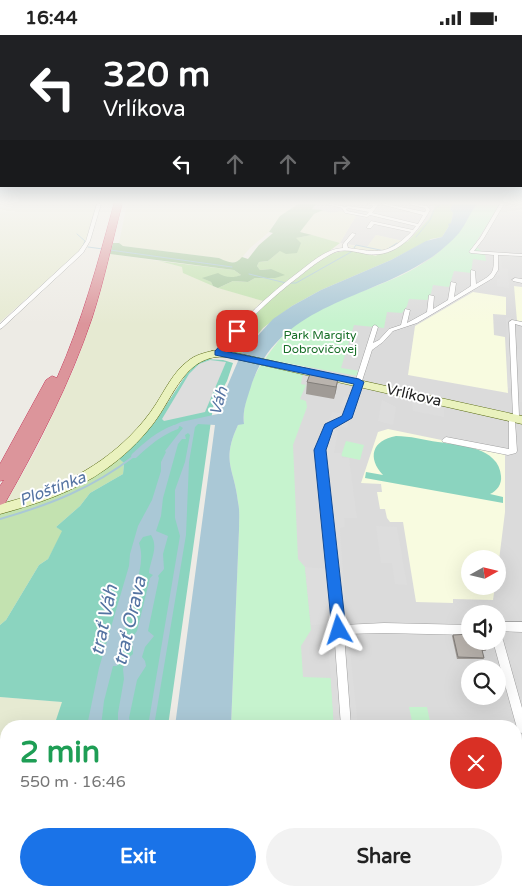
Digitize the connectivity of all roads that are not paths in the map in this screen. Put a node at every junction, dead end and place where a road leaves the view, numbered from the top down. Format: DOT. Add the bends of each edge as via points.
graph roads {
  1 [pos="86,244"];
  2 [pos="103,244"];
  3 [pos="104,244"];
  4 [pos="345,244"];
  5 [pos="400,244"];
  6 [pos="476,246"];
  7 [pos="102,249"];
  8 [pos="346,249"];
  9 [pos="493,253"];
  10 [pos="522,255"];
  11 [pos="473,271"];
  12 [pos="515,279"];
  13 [pos="522,281"];
  14 [pos="452,283"];
  15 [pos="474,287"];
  16 [pos="431,296"];
  17 [pos="451,301"];
  18 [pos="407,310"];
  19 [pos="430,314"];
  20 [pos="522,323"];
  21 [pos="404,325"];
  22 [pos="0,327"];
  23 [pos="375,327"];
  24 [pos="369,349"];
  25 [pos="218,353"];
  26 [pos="359,382"];
  27 [pos="519,419"];
  28 [pos="446,440"];
  29 [pos="0,476"];
  30 [pos="2,496"];
  31 [pos="0,509"];
  32 [pos="506,627"];
  33 [pos="522,627"];
  34 [pos="339,630"];
  35 [pos="461,630"];
  36 [pos="501,650"];
  37 [pos="346,720"];
  38 [pos="520,720"];
  1 -- 22 [label="street"];
  2 -- 7 [label="highway"];
  3 -- 7 [label="highway"];
  4 -- 8 [label="street"];
  5 -- 8 [label="street" via="384,253"];
  6 -- 9 [label="street"];
  6 -- 9 [label="street" via="470,252"];
  7 -- 29 [label="highway" via="63,357"];
  7 -- 30 [label="highway" via="94,295 72,356 52,403"];
  8 -- 25 [label="street" via="328,253 284,286"];
  9 -- 10 [label="street"];
  9 -- 15 [label="street" via="496,270"];
  11 -- 15 [label="street"];
  12 -- 13 [label="street"];
  14 -- 17 [label="street"];
  15 -- 17 [label="street"];
  16 -- 19 [label="street"];
  17 -- 19 [label="street"];
  18 -- 21 [label="street"];
  19 -- 21 [label="street"];
  20 -- 27 [label="street" via="512,322"];
  21 -- 24 [label="street" via="391,330"];
  23 -- 24 [label="street"];
  24 -- 26 [label="street"];
  25 -- 26 [label="street, Vrlíkova"];
  25 -- 31 [label="street" via="190,363 145,427 94,472 49,495"];
  26 -- 27 [label="street, Vrlíkova"];
  26 -- 34 [label="street" via="347,418 329,427 320,450"];
  27 -- 28 [label="street" via="512,421 512,452"];
  32 -- 33 [label="street"];
  34 -- 35 [label="street"];
  34 -- 37 [label="street"];
  36 -- 38 [label="street"];
}
